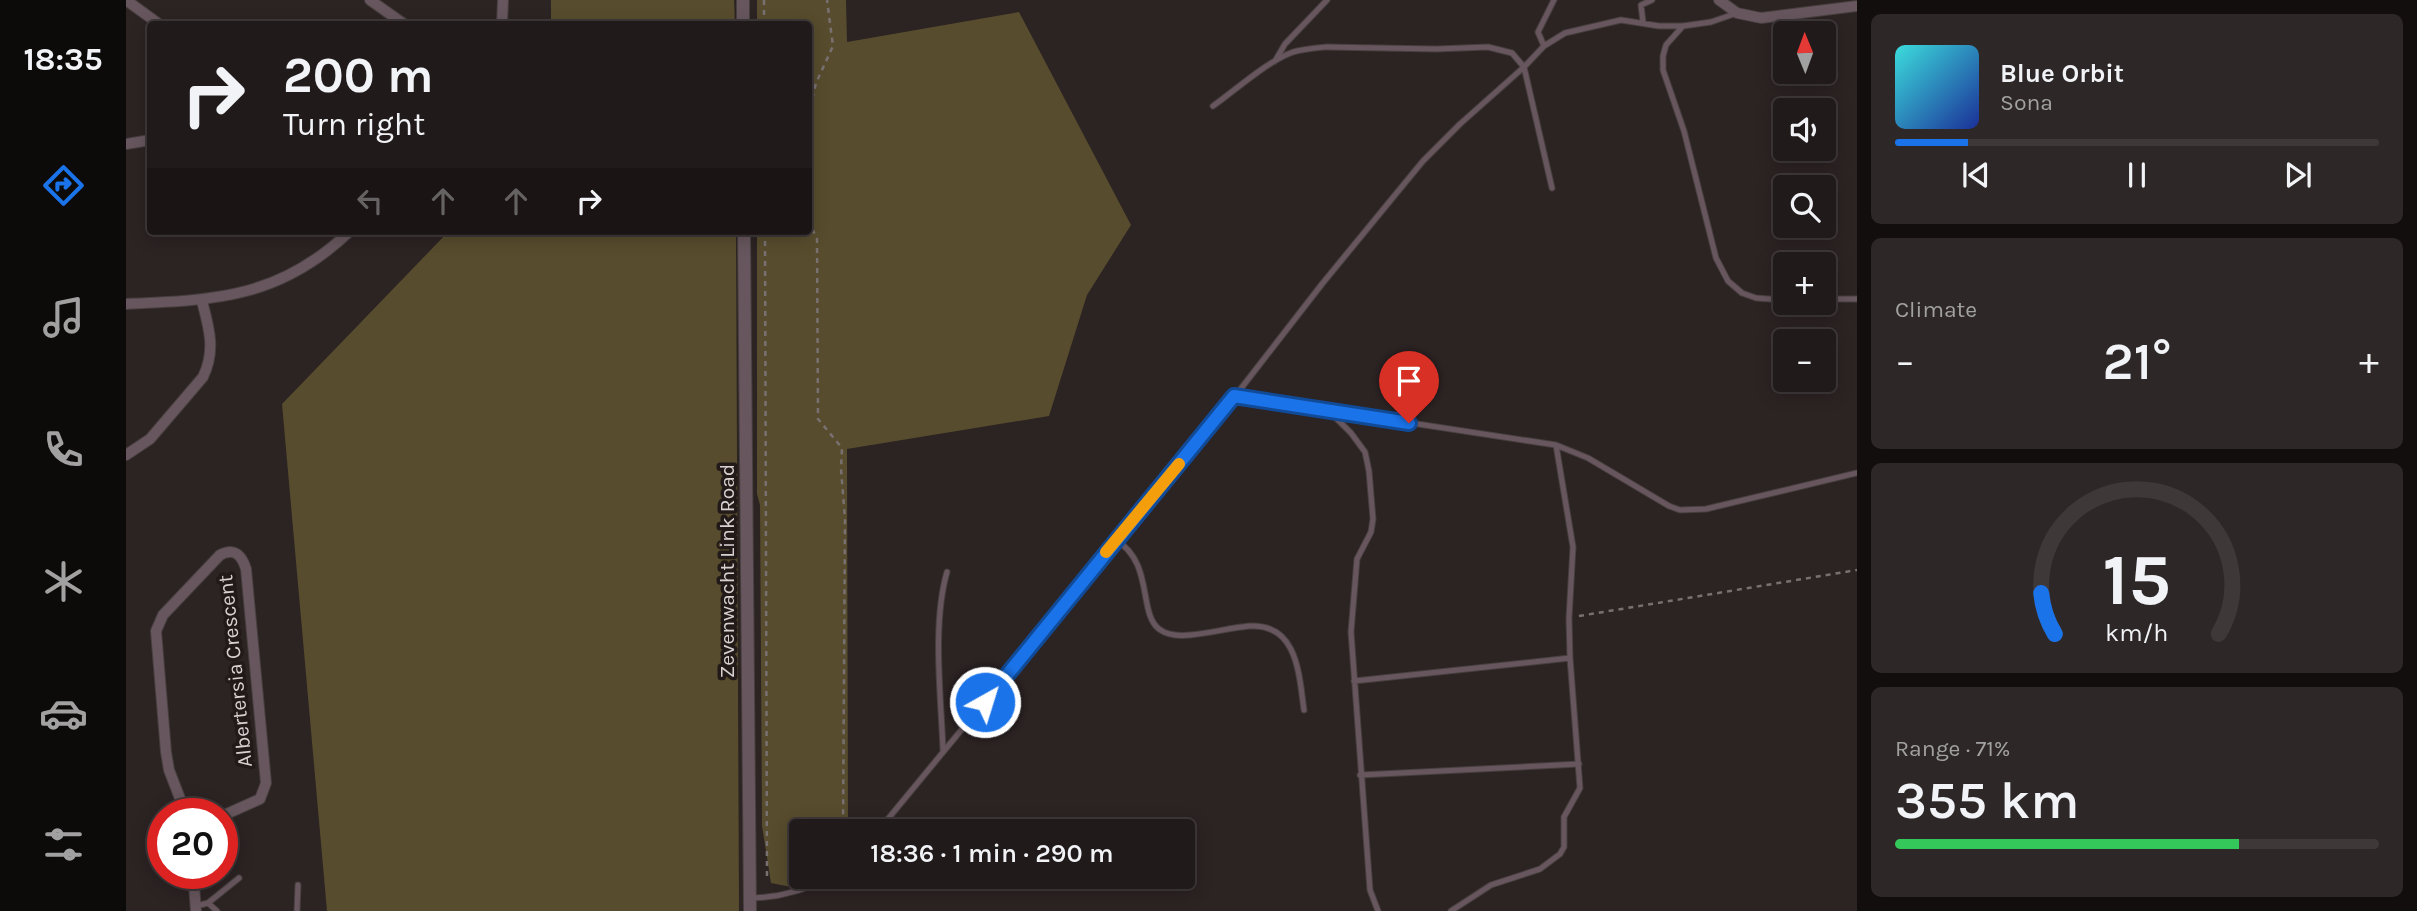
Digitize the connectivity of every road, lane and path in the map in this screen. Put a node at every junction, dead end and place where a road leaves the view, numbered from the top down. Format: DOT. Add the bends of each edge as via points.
graph roads {
  1 [pos="126,0"];
  2 [pos="370,0"];
  3 [pos="503,0"];
  4 [pos="743,0"];
  5 [pos="764,0"];
  6 [pos="827,0"];
  7 [pos="1327,0"];
  8 [pos="1554,0"];
  9 [pos="1652,0"];
  10 [pos="1719,0"];
  11 [pos="1857,6"];
  12 [pos="1737,13"];
  13 [pos="155,21"];
  14 [pos="400,21"];
  15 [pos="502,21"];
  16 [pos="743,21"];
  17 [pos="764,21"];
  18 [pos="1643,22"];
  19 [pos="1683,26"];
  20 [pos="1544,46"];
  21 [pos="1273,64"];
  22 [pos="1524,67"];
  23 [pos="812,100"];
  24 [pos="1213,106"];
  25 [pos="147,140"];
  26 [pos="126,144"];
  27 [pos="1552,188"];
  28 [pos="812,228"];
  29 [pos="346,235"];
  30 [pos="744,235"];
  31 [pos="765,235"];
  32 [pos="1773,299"];
  33 [pos="1836,299"];
  34 [pos="1857,299"];
  35 [pos="202,301"];
  36 [pos="126,304"];
  37 [pos="1234,396"];
  38 [pos="1329,411"];
  39 [pos="1556,445"];
  40 [pos="126,455"];
  41 [pos="1857,473"];
  42 [pos="1116,540"];
  43 [pos="1857,570"];
  44 [pos="947,572"];
  45 [pos="1569,618"];
  46 [pos="1570,659"];
  47 [pos="1354,681"];
  48 [pos="1304,710"];
  49 [pos="943,750"];
  50 [pos="1579,764"];
  51 [pos="1360,775"];
  52 [pos="180,798"];
  53 [pos="238,809"];
  54 [pos="843,819"];
  55 [pos="888,819"];
  56 [pos="239,878"];
  57 [pos="767,880"];
  58 [pos="298,885"];
  59 [pos="194,889"];
  60 [pos="803,889"];
  61 [pos="208,903"];
  62 [pos="749,905"];
  63 [pos="196,909"];
  64 [pos="217,911"];
  65 [pos="297,911"];
  66 [pos="1378,911"];
  67 [pos="1451,911"];
  1 -- 13 [label="street"];
  2 -- 14 [label="street"];
  3 -- 15 [label="street"];
  4 -- 16 [label="street"];
  5 -- 17 [label="path"];
  6 -- 23 [label="path" via="833,46"];
  7 -- 21 [label="lane"];
  8 -- 20 [label="lane" via="1538,32"];
  9 -- 18 [label="lane" via="1641,5"];
  10 -- 12 [label="street"];
  11 -- 12 [label="street" via="1761,18"];
  12 -- 19 [label="lane"];
  18 -- 19 [label="lane"];
  18 -- 20 [label="lane" via="1601,23 1565,33"];
  19 -- 32 [label="lane" via="1666,45 1663,70 1684,131 1716,258 1728,281 1742,293"];
  20 -- 22 [label="lane"];
  21 -- 22 [label="lane" via="1292,53 1326,47 1488,47 1512,53"];
  21 -- 24 [label="lane"];
  22 -- 27 [label="lane"];
  22 -- 37 [label="lane" via="1423,161"];
  25 -- 26 [label="street"];
  28 -- 54 [label="path" via="817,239 818,419 842,448"];
  29 -- 35 [label="street" via="295,272 257,289"];
  30 -- 62 [label="street, Zevenwacht Link Road"];
  31 -- 57 [label="path"];
  33 -- 34 [label="lane"];
  35 -- 36 [label="street"];
  35 -- 40 [label="street" via="212,346 203,377 150,439"];
  37 -- 38 [label="lane"];
  37 -- 42 [label="lane"];
  38 -- 39 [label="lane"];
  38 -- 47 [label="lane" via="1365,452 1369,471 1373,519 1357,559 1351,632"];
  39 -- 41 [label="lane" via="1680,510 1706,509"];
  39 -- 45 [label="lane" via="1573,547"];
  42 -- 48 [label="lane" via="1137,563 1158,629 1183,636 1252,626 1266,627 1284,638 1294,654"];
  42 -- 49 [label="lane"];
  43 -- 45 [label="path"];
  44 -- 49 [label="lane" via="939,633"];
  45 -- 46 [label="lane"];
  46 -- 47 [label="lane"];
  46 -- 50 [label="lane"];
  47 -- 51 [label="lane"];
  49 -- 55 [label="lane"];
  50 -- 51 [label="lane"];
  50 -- 67 [label="lane" via="1580,788 1564,817 1560,854 1540,869 1491,885"];
  51 -- 66 [label="lane" via="1370,890"];
  52 -- 53 [label="street, Albertersia Crescent" via="166,752 156,631 163,615 227,551 239,554 246,569 266,783 260,799"];
  56 -- 61 [label="lane"];
  58 -- 65 [label="lane"];
  59 -- 63 [label="street"];
  60 -- 62 [label="lane"];
  61 -- 63 [label="lane"];
  61 -- 64 [label="lane"];
}
